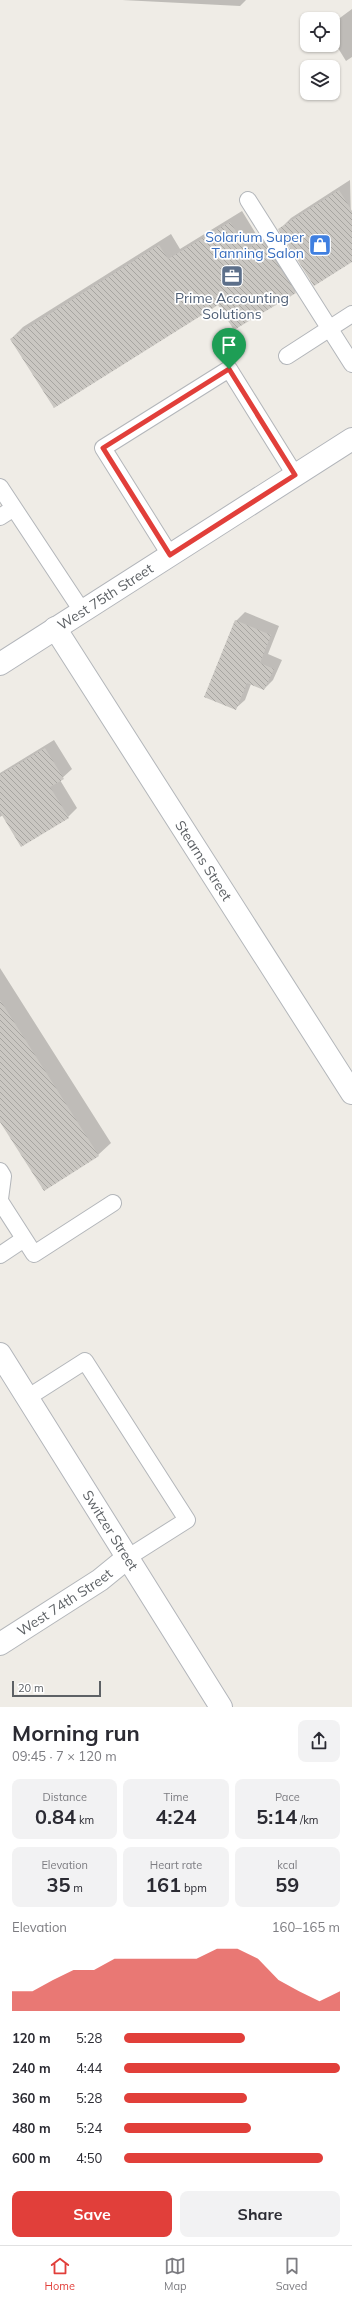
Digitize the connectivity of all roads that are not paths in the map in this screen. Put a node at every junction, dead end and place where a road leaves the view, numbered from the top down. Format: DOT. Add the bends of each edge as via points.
graph roads {
  1 [pos="248,200"];
  2 [pos="352,314"];
  3 [pos="330,329"];
  4 [pos="287,356"];
  5 [pos="352,364"];
  6 [pos="352,439"];
  7 [pos="295,475"];
  8 [pos="0,487"];
  9 [pos="14,508"];
  10 [pos="0,516"];
  11 [pos="170,555"];
  12 [pos="82,611"];
  13 [pos="55,628"];
  14 [pos="0,664"];
  15 [pos="352,1093"];
  16 [pos="0,1171"];
  17 [pos="0,1200"];
  18 [pos="113,1203"];
  19 [pos="24,1239"];
  20 [pos="0,1255"];
  21 [pos="0,1354"];
  22 [pos="27,1398"];
  23 [pos="127,1558"];
  24 [pos="0,1644"];
  25 [pos="221,1707"];
  1 -- 3 [label="lane"];
  2 -- 3 [label="lane"];
  3 -- 4 [label="lane"];
  3 -- 5 [label="lane"];
  6 -- 7 [label="street, West 75th Street"];
  7 -- 11 [label="street, West 75th Street"];
  7 -- 11 [label="lane" via="229,369 103,448"];
  8 -- 9 [label="lane"];
  9 -- 10 [label="lane"];
  9 -- 12 [label="lane"];
  11 -- 12 [label="street, West 75th Street"];
  12 -- 13 [label="street, West 75th Street"];
  13 -- 14 [label="street, West 75th Street"];
  13 -- 15 [label="street, Stearns Street"];
  16 -- 17 [label="lane" via="3,1176"];
  17 -- 19 [label="lane"];
  18 -- 19 [label="lane" via="34,1254"];
  19 -- 20 [label="lane"];
  21 -- 22 [label="street, Switzer Street"];
  22 -- 23 [label="street, Switzer Street"];
  22 -- 23 [label="lane" via="85,1361 187,1520"];
  23 -- 24 [label="street, West 74th Street" via="100,1580"];
  23 -- 25 [label="street, Switzer Street"];
}
